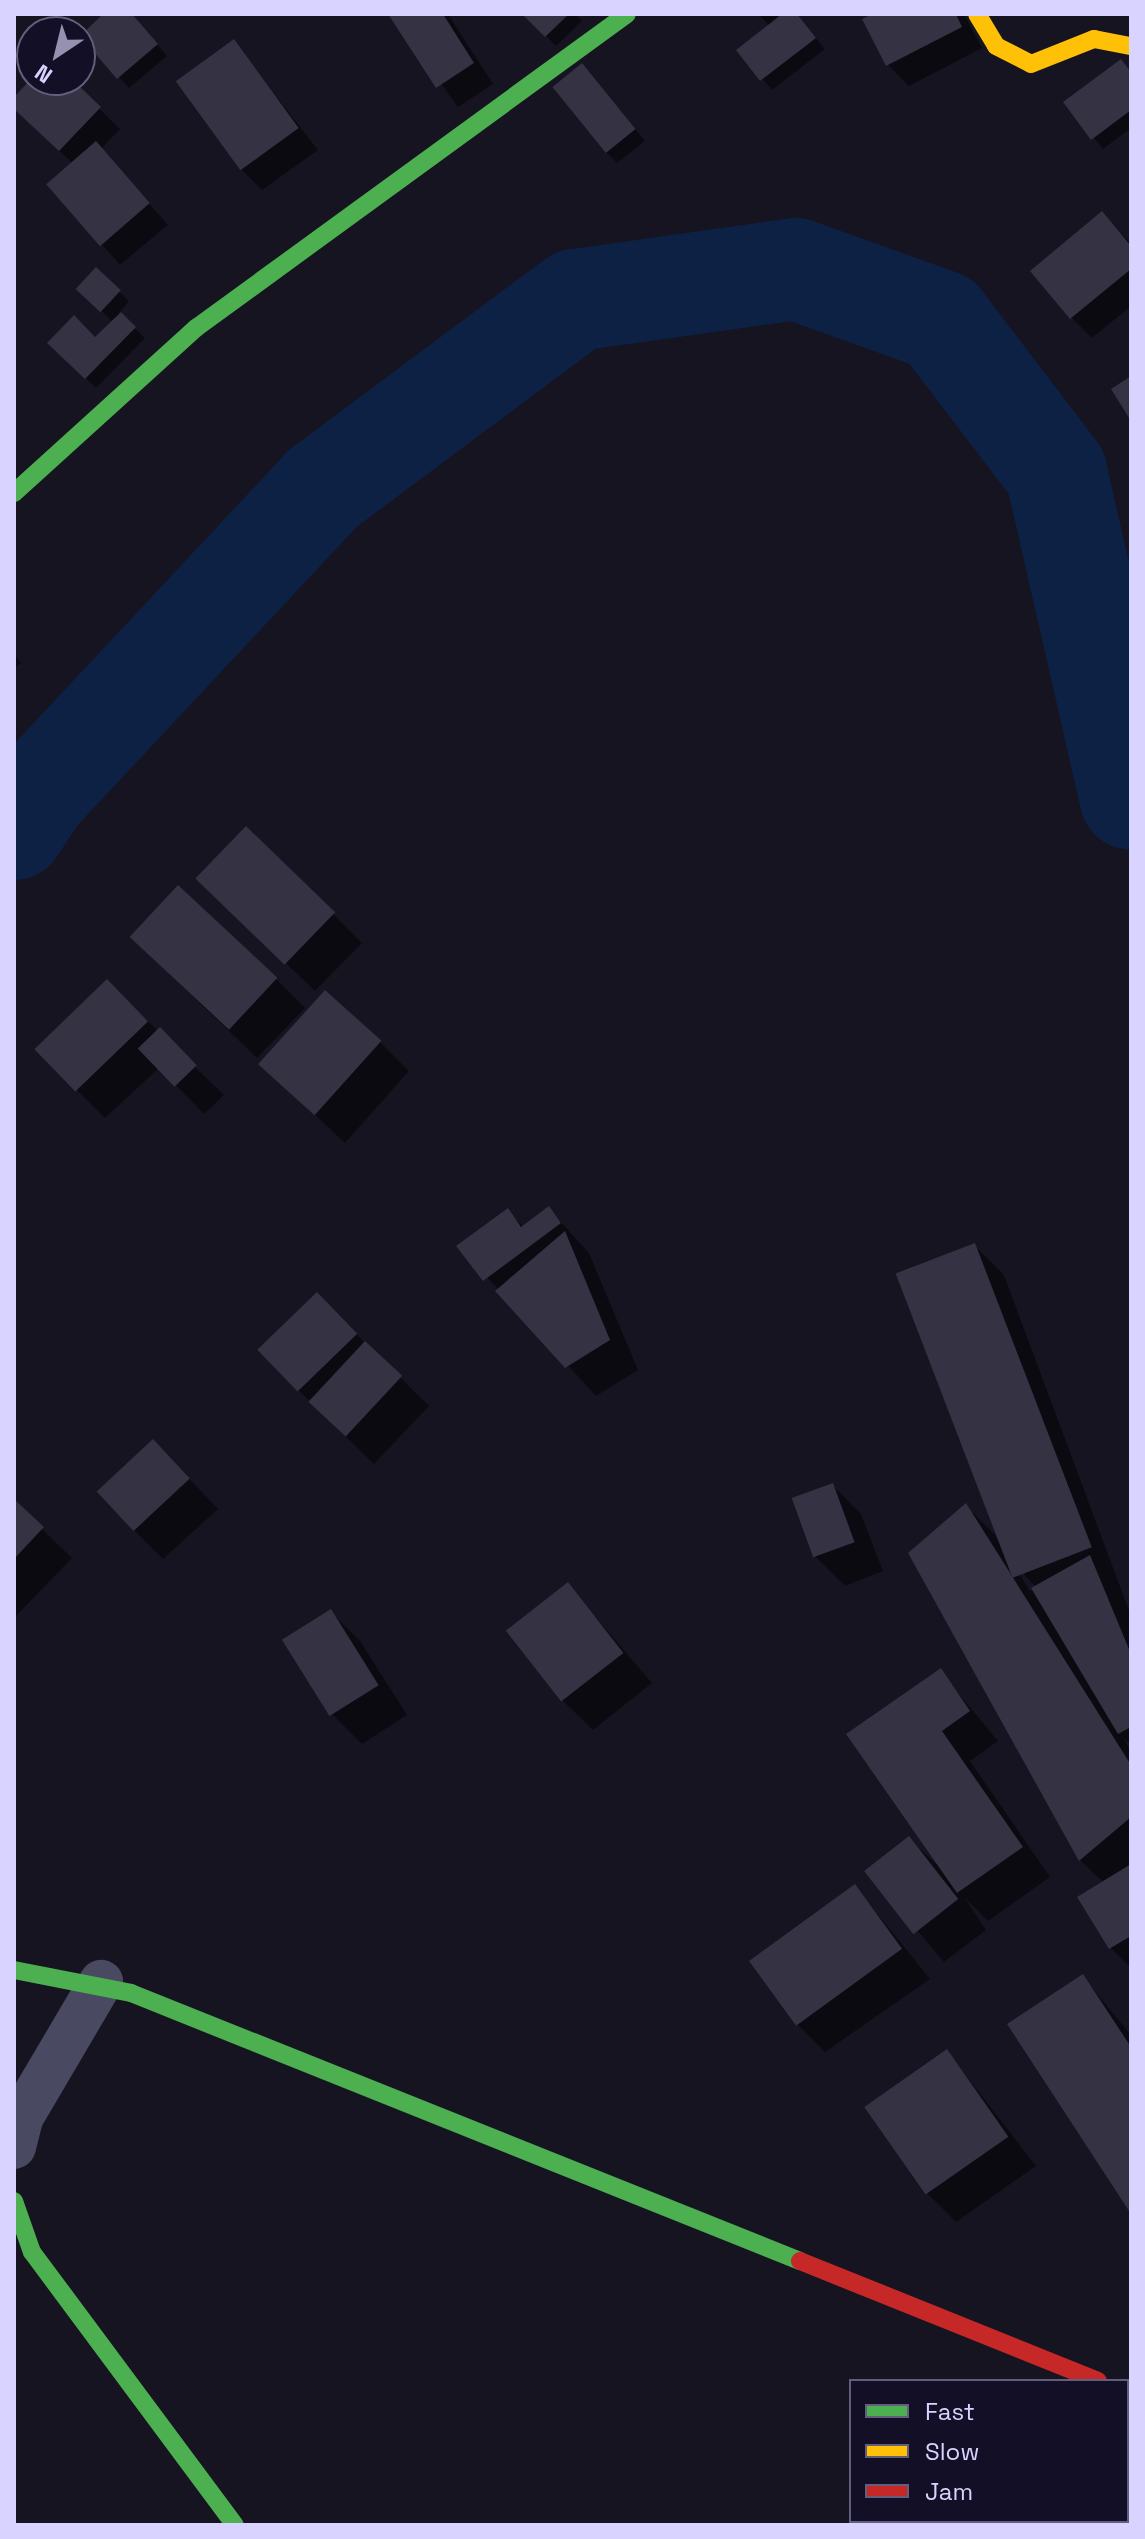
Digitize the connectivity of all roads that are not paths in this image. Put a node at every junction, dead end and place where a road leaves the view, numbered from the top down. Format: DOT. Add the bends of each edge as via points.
graph roads {
  1 [pos="627,14"];
  2 [pos="977,14"];
  3 [pos="1131,46"];
  4 [pos="14,493"];
  5 [pos="14,1970"];
  6 [pos="101,1982"];
  7 [pos="14,2147"];
  8 [pos="14,2201"];
  9 [pos="1093,2379"];
  10 [pos="235,2525"];
  1 -- 4 [label="street" via="196,328"];
  2 -- 3 [label="street" via="996,46 1031,64 1094,39"];
  5 -- 6 [label="street"];
  6 -- 7 [label="street" via="21,2118"];
  6 -- 9 [label="street"];
  8 -- 10 [label="street" via="32,2252"];
}
